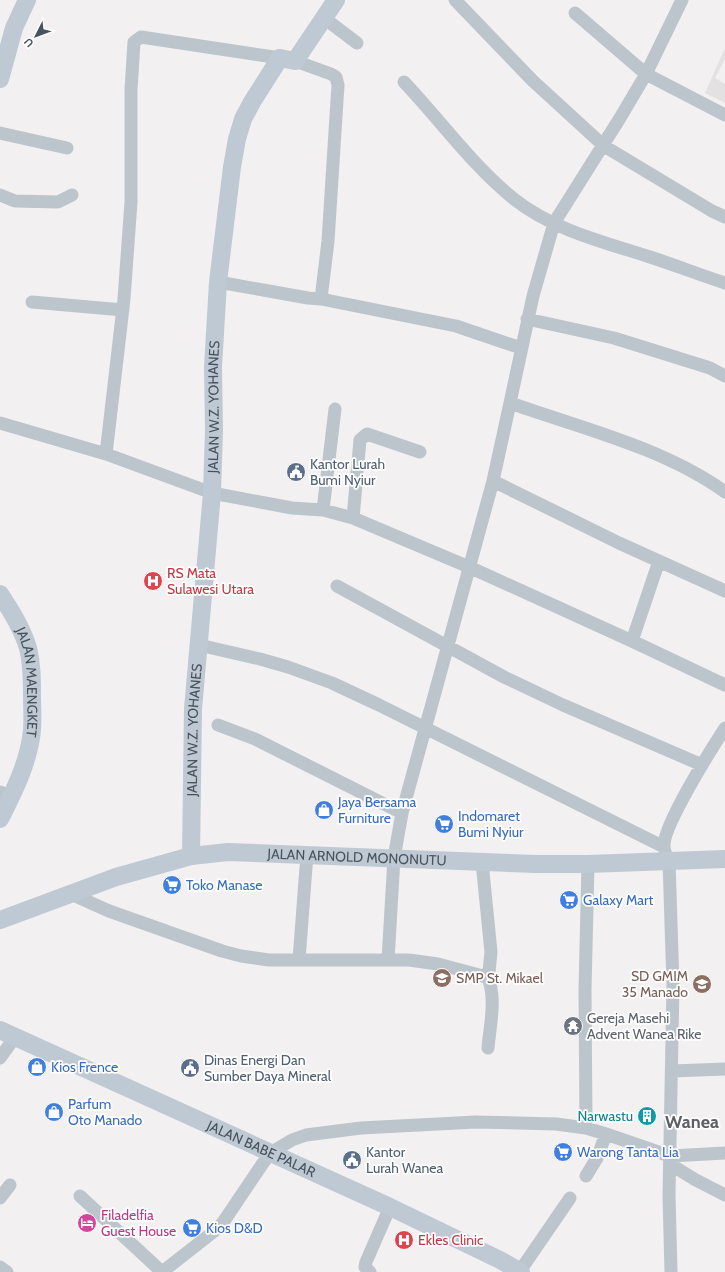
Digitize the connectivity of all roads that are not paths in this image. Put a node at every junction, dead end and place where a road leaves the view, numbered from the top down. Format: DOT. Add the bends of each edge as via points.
graph roads {
  1 [pos="27,0"];
  2 [pos="336,0"];
  3 [pos="455,0"];
  4 [pos="679,2"];
  5 [pos="575,13"];
  6 [pos="324,18"];
  7 [pos="357,42"];
  8 [pos="287,59"];
  9 [pos="646,74"];
  10 [pos="0,79"];
  11 [pos="404,82"];
  12 [pos="725,115"];
  13 [pos="0,133"];
  14 [pos="604,146"];
  15 [pos="68,148"];
  16 [pos="0,195"];
  17 [pos="72,195"];
  18 [pos="725,217"];
  19 [pos="554,222"];
  20 [pos="218,282"];
  21 [pos="725,283"];
  22 [pos="321,299"];
  23 [pos="32,302"];
  24 [pos="123,310"];
  25 [pos="527,319"];
  26 [pos="521,348"];
  27 [pos="725,376"];
  28 [pos="510,403"];
  29 [pos="335,410"];
  30 [pos="0,424"];
  31 [pos="420,452"];
  32 [pos="106,454"];
  33 [pos="493,482"];
  34 [pos="725,492"];
  35 [pos="212,493"];
  36 [pos="323,510"];
  37 [pos="353,518"];
  38 [pos="659,561"];
  39 [pos="469,567"];
  40 [pos="337,586"];
  41 [pos="725,591"];
  42 [pos="0,594"];
  43 [pos="632,641"];
  44 [pos="199,645"];
  45 [pos="448,648"];
  46 [pos="725,685"];
  47 [pos="218,725"];
  48 [pos="725,728"];
  49 [pos="427,729"];
  50 [pos="702,765"];
  51 [pos="6,794"];
  52 [pos="402,813"];
  53 [pos="0,819"];
  54 [pos="307,854"];
  55 [pos="666,854"];
  56 [pos="191,856"];
  57 [pos="394,858"];
  58 [pos="725,859"];
  59 [pos="482,862"];
  60 [pos="588,864"];
  61 [pos="71,894"];
  62 [pos="0,920"];
  63 [pos="299,960"];
  64 [pos="388,960"];
  65 [pos="487,975"];
  66 [pos="7,1033"];
  67 [pos="488,1048"];
  68 [pos="0,1058"];
  69 [pos="725,1069"];
  70 [pos="672,1071"];
  71 [pos="586,1128"];
  72 [pos="606,1134"];
  73 [pos="272,1152"];
  74 [pos="725,1153"];
  75 [pos="670,1160"];
  76 [pos="586,1176"];
  77 [pos="10,1185"];
  78 [pos="725,1195"];
  79 [pos="80,1196"];
  80 [pos="0,1198"];
  81 [pos="570,1198"];
  82 [pos="390,1207"];
  83 [pos="0,1267"];
  84 [pos="7,1272"];
  85 [pos="162,1272"];
  86 [pos="370,1272"];
  87 [pos="520,1272"];
  88 [pos="671,1272"];
  1 -- 10 [label="street" via="14,28"];
  2 -- 6 [label="street, JALAN W.Z. YOHANES"];
  3 -- 14 [label="street" via="533,81"];
  4 -- 9 [label="street"];
  5 -- 9 [label="street"];
  6 -- 7 [label="street"];
  6 -- 8 [label="street, JALAN W.Z. YOHANES"];
  8 -- 20 [label="street, JALAN W.Z. YOHANES" via="252,102 237,140"];
  8 -- 22 [label="street" via="331,74 336,77 338,85 328,241"];
  8 -- 24 [label="street" via="168,40 140,37 134,42 131,90 131,202"];
  9 -- 12 [label="street"];
  9 -- 14 [label="street"];
  11 -- 19 [label="street" via="439,120 459,147 490,178 516,200"];
  13 -- 15 [label="street"];
  14 -- 18 [label="street"];
  14 -- 19 [label="street"];
  16 -- 17 [label="street" via="15,201 58,202"];
  19 -- 21 [label="street" via="582,235"];
  19 -- 25 [label="street"];
  20 -- 22 [label="street"];
  20 -- 35 [label="street, JALAN W.Z. YOHANES" via="213,367"];
  22 -- 26 [label="street" via="456,326"];
  23 -- 24 [label="street"];
  24 -- 32 [label="street"];
  25 -- 26 [label="street"];
  25 -- 27 [label="street" via="614,338 710,368"];
  26 -- 28 [label="street"];
  28 -- 33 [label="street"];
  28 -- 34 [label="street" via="637,447 706,478"];
  29 -- 36 [label="street"];
  30 -- 32 [label="street"];
  31 -- 37 [label="street" via="378,437 364,435 360,440"];
  32 -- 35 [label="street"];
  33 -- 38 [label="street"];
  33 -- 39 [label="street"];
  35 -- 36 [label="street" via="292,508"];
  35 -- 44 [label="street, JALAN W.Z. YOHANES"];
  36 -- 37 [label="street"];
  37 -- 39 [label="street"];
  38 -- 41 [label="street"];
  38 -- 43 [label="street"];
  39 -- 43 [label="street"];
  39 -- 45 [label="street"];
  40 -- 45 [label="street"];
  42 -- 51 [label="street, JALAN MAENGKET" via="17,619 28,649 32,672 32,730 23,769"];
  43 -- 46 [label="street"];
  44 -- 49 [label="street" via="260,659 309,674"];
  44 -- 56 [label="street, JALAN W.Z. YOHANES" via="193,709"];
  45 -- 49 [label="street"];
  45 -- 50 [label="street" via="563,705"];
  47 -- 52 [label="street" via="255,739"];
  48 -- 50 [label="street"];
  49 -- 52 [label="street"];
  49 -- 55 [label="street"];
  50 -- 55 [label="street" via="667,833"];
  51 -- 53 [label="street, JALAN MAENGKET"];
  52 -- 57 [label="street"];
  54 -- 56 [label="street, JALAN ARNOLD MONONUTU" via="228,852"];
  54 -- 57 [label="street, JALAN ARNOLD MONONUTU"];
  54 -- 63 [label="street"];
  55 -- 58 [label="street, JALAN ARNOLD MONONUTU"];
  55 -- 60 [label="street, JALAN ARNOLD MONONUTU"];
  55 -- 70 [label="street" via="673,984"];
  56 -- 61 [label="street, JALAN ARNOLD MONONUTU" via="116,877"];
  57 -- 59 [label="street, JALAN ARNOLD MONONUTU"];
  57 -- 64 [label="street"];
  59 -- 60 [label="street, JALAN ARNOLD MONONUTU"];
  59 -- 65 [label="street" via="491,952"];
  60 -- 71 [label="street"];
  61 -- 62 [label="street, JALAN ARNOLD MONONUTU"];
  61 -- 63 [label="street" via="109,911 222,951 269,960"];
  63 -- 64 [label="street"];
  64 -- 65 [label="street" via="438,964"];
  65 -- 67 [label="street" via="493,1001"];
  66 -- 68 [label="street"];
  66 -- 73 [label="street, JALAN BABE PALAR"];
  69 -- 70 [label="street"];
  70 -- 75 [label="street"];
  71 -- 72 [label="street"];
  71 -- 73 [label="street" via="556,1124 476,1122 361,1128 306,1136 292,1140"];
  72 -- 75 [label="street"];
  72 -- 76 [label="street" via="597,1158"];
  73 -- 82 [label="street, JALAN BABE PALAR"];
  73 -- 85 [label="street" via="221,1225"];
  74 -- 75 [label="street"];
  75 -- 78 [label="street" via="694,1180"];
  75 -- 88 [label="street"];
  77 -- 80 [label="street"];
  79 -- 85 [label="street"];
  81 -- 87 [label="street"];
  82 -- 86 [label="street" via="366,1262 365,1267"];
  82 -- 87 [label="street, JALAN BABE PALAR"];
  83 -- 84 [label="street"];
}
